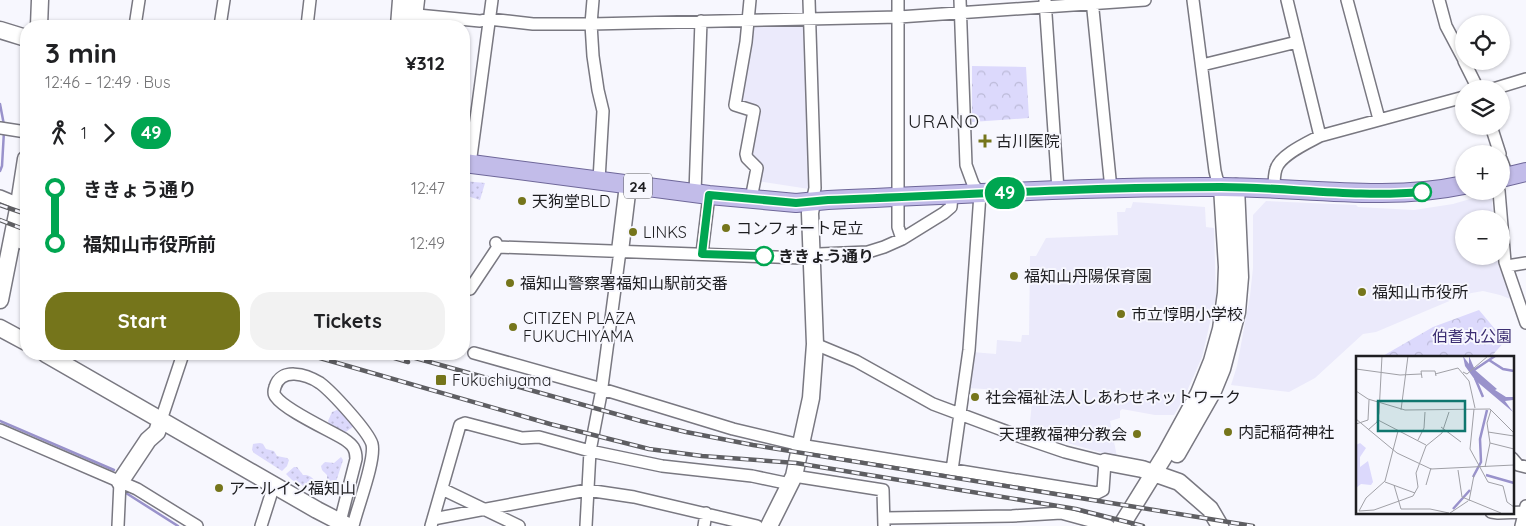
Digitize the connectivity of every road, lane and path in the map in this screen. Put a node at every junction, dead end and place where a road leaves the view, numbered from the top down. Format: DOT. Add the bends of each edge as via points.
graph roads {
  1 [pos="40,0"];
  2 [pos="139,0"];
  3 [pos="224,0"];
  4 [pos="310,0"];
  5 [pos="492,0"];
  6 [pos="593,0"];
  7 [pos="750,0"];
  8 [pos="809,0"];
  9 [pos="898,0"];
  10 [pos="960,0"];
  11 [pos="1145,0"];
  12 [pos="1193,0"];
  13 [pos="1287,0"];
  14 [pos="1348,0"];
  15 [pos="1439,0"];
  16 [pos="1092,2"];
  17 [pos="1045,4"];
  18 [pos="407,14"];
  19 [pos="961,14"];
  20 [pos="899,17"];
  21 [pos="810,18"];
  22 [pos="39,20"];
  23 [pos="136,20"];
  24 [pos="221,20"];
  25 [pos="308,20"];
  26 [pos="470,20"];
  27 [pos="470,20"];
  28 [pos="489,20"];
  29 [pos="748,20"];
  30 [pos="701,21"];
  31 [pos="591,24"];
  32 [pos="0,30"];
  33 [pos="20,36"];
  34 [pos="1297,42"];
  35 [pos="1455,44"];
  36 [pos="1202,65"];
  37 [pos="1526,79"];
  38 [pos="1510,84"];
  39 [pos="1455,99"];
  40 [pos="1379,119"];
  41 [pos="0,128"];
  42 [pos="20,131"];
  43 [pos="1320,136"];
  44 [pos="470,144"];
  45 [pos="470,164"];
  46 [pos="1526,172"];
  47 [pos="1510,176"];
  48 [pos="599,180"];
  49 [pos="628,185"];
  50 [pos="1229,187"];
  51 [pos="1455,187"];
  52 [pos="1111,189"];
  53 [pos="1274,189"];
  54 [pos="1058,190"];
  55 [pos="702,194"];
  56 [pos="980,194"];
  57 [pos="952,195"];
  58 [pos="0,196"];
  59 [pos="899,198"];
  60 [pos="751,199"];
  61 [pos="1501,200"];
  62 [pos="812,202"];
  63 [pos="20,204"];
  64 [pos="902,239"];
  65 [pos="19,242"];
  66 [pos="620,251"];
  67 [pos="702,254"];
  68 [pos="812,256"];
  69 [pos="1526,263"];
  70 [pos="1507,266"];
  71 [pos="470,289"];
  72 [pos="0,300"];
  73 [pos="1526,323"];
  74 [pos="0,328"];
  75 [pos="20,339"];
  76 [pos="815,344"];
  77 [pos="474,353"];
  78 [pos="56,360"];
  79 [pos="181,360"];
  80 [pos="602,389"];
  81 [pos="961,413"];
  82 [pos="161,420"];
  83 [pos="0,430"];
  84 [pos="800,445"];
  85 [pos="590,451"];
  86 [pos="1514,460"];
  87 [pos="1105,462"];
  88 [pos="1526,467"];
  89 [pos="952,470"];
  90 [pos="1159,474"];
  91 [pos="792,480"];
  92 [pos="120,482"];
  93 [pos="274,485"];
  94 [pos="442,490"];
  95 [pos="587,490"];
  96 [pos="484,509"];
  97 [pos="1525,510"];
  98 [pos="706,514"];
  99 [pos="1012,521"];
  100 [pos="432,522"];
  101 [pos="884,522"];
  102 [pos="195,525"];
  103 [pos="345,525"];
  104 [pos="118,526"];
  105 [pos="261,526"];
  106 [pos="519,526"];
  107 [pos="586,526"];
  108 [pos="704,526"];
  109 [pos="757,526"];
  110 [pos="769,526"];
  111 [pos="1109,526"];
  112 [pos="1121,526"];
  113 [pos="1134,526"];
  114 [pos="1220,526"];
  115 [pos="1521,526"];
  1 -- 22 [label="street"];
  2 -- 23 [label="street"];
  3 -- 24 [label="street"];
  4 -- 25 [label="street"];
  5 -- 28 [label="street"];
  6 -- 31 [label="street"];
  7 -- 29 [label="street"];
  8 -- 21 [label="street"];
  9 -- 20 [label="street"];
  10 -- 19 [label="street"];
  11 -- 16 [label="street"];
  12 -- 36 [label="street"];
  13 -- 34 [label="street"];
  14 -- 40 [label="street"];
  15 -- 35 [label="street"];
  16 -- 17 [label="street"];
  16 -- 52 [label="street"];
  17 -- 19 [label="street"];
  17 -- 54 [label="street"];
  18 -- 27 [label="street"];
  19 -- 20 [label="street"];
  19 -- 56 [label="street" via="966,165"];
  20 -- 21 [label="street"];
  20 -- 59 [label="street"];
  21 -- 29 [label="street"];
  21 -- 62 [label="street"];
  26 -- 28 [label="street"];
  28 -- 31 [label="street"];
  28 -- 44 [label="street"];
  29 -- 30 [label="street"];
  29 -- 60 [label="street" via="735,105 754,111 746,154 757,168"];
  30 -- 31 [label="street"];
  30 -- 55 [label="street"];
  31 -- 48 [label="street" via="603,111"];
  32 -- 33 [label="street"];
  34 -- 36 [label="street"];
  34 -- 43 [label="street"];
  36 -- 50 [label="street" via="1216,176"];
  37 -- 38 [label="street"];
  39 -- 40 [label="street"];
  40 -- 43 [label="street"];
  41 -- 42 [label="street"];
  43 -- 53 [label="street" via="1279,162"];
  45 -- 48 [label="main road, 24"];
  46 -- 47 [label="main road"];
  48 -- 49 [label="main road, 24"];
  49 -- 55 [label="main road, 24"];
  49 -- 66 [label="street"];
  50 -- 52 [label="main road, 24"];
  50 -- 53 [label="main road, 24"];
  50 -- 90 [label="street" via="1226,293 1220,329 1199,393"];
  51 -- 53 [label="main road, 24" via="1408,193"];
  52 -- 54 [label="main road, 24"];
  54 -- 56 [label="main road, 24"];
  55 -- 60 [label="main road, 24"];
  55 -- 67 [label="street"];
  56 -- 57 [label="main road, 24"];
  56 -- 81 [label="street" via="969,350"];
  57 -- 59 [label="main road, 24"];
  57 -- 64 [label="street" via="951,207"];
  58 -- 63 [label="street"];
  59 -- 62 [label="main road, 24"];
  59 -- 64 [label="street" via="898,227"];
  60 -- 62 [label="main road, 24"];
  61 -- 70 [label="street"];
  62 -- 68 [label="street"];
  64 -- 68 [label="street" via="868,252"];
  65 -- 72 [label="street"];
  66 -- 67 [label="street"];
  66 -- 71 [label="street" via="497,245"];
  66 -- 80 [label="street"];
  67 -- 68 [label="street"];
  68 -- 76 [label="street"];
  69 -- 70 [label="street"];
  70 -- 73 [label="street"];
  74 -- 75 [label="street"];
  76 -- 81 [label="street" via="856,361 933,404"];
  76 -- 84 [label="street" via="811,398"];
  77 -- 80 [label="street"];
  78 -- 82 [label="street"];
  79 -- 82 [label="street"];
  80 -- 84 [label="street" via="733,429"];
  80 -- 85 [label="street"];
  81 -- 87 [label="street" via="1032,441"];
  81 -- 89 [label="street"];
  82 -- 92 [label="street" via="157,432"];
  82 -- 93 [label="street"];
  83 -- 92 [label="street"];
  84 -- 89 [label="street"];
  84 -- 91 [label="street"];
  85 -- 91 [label="street" via="662,466"];
  85 -- 94 [label="street" via="539,437 522,438 465,423 460,425"];
  85 -- 95 [label="street"];
  86 -- 88 [label="street"];
  87 -- 89 [label="street" via="1103,490 1097,493"];
  87 -- 90 [label="street"];
  90 -- 112 [label="street"];
  90 -- 113 [label="street"];
  90 -- 114 [label="street" via="1179,482 1210,509"];
  91 -- 101 [label="street" via="882,490"];
  91 -- 110 [label="street"];
  92 -- 102 [label="street"];
  92 -- 104 [label="street"];
  93 -- 103 [label="street"];
  93 -- 105 [label="street"];
  94 -- 96 [label="street"];
  94 -- 100 [label="street"];
  95 -- 96 [label="street"];
  95 -- 98 [label="street"];
  95 -- 107 [label="street"];
  96 -- 100 [label="street"];
  96 -- 106 [label="street"];
  97 -- 115 [label="street"];
  98 -- 108 [label="street"];
  98 -- 109 [label="street"];
  99 -- 101 [label="street"];
  99 -- 111 [label="street" via="1060,513"];
  103 -- 103 [label="street" via="356,451 352,444 275,397 275,385 282,375 297,374 320,383 360,425 370,441 372,455"];
}
